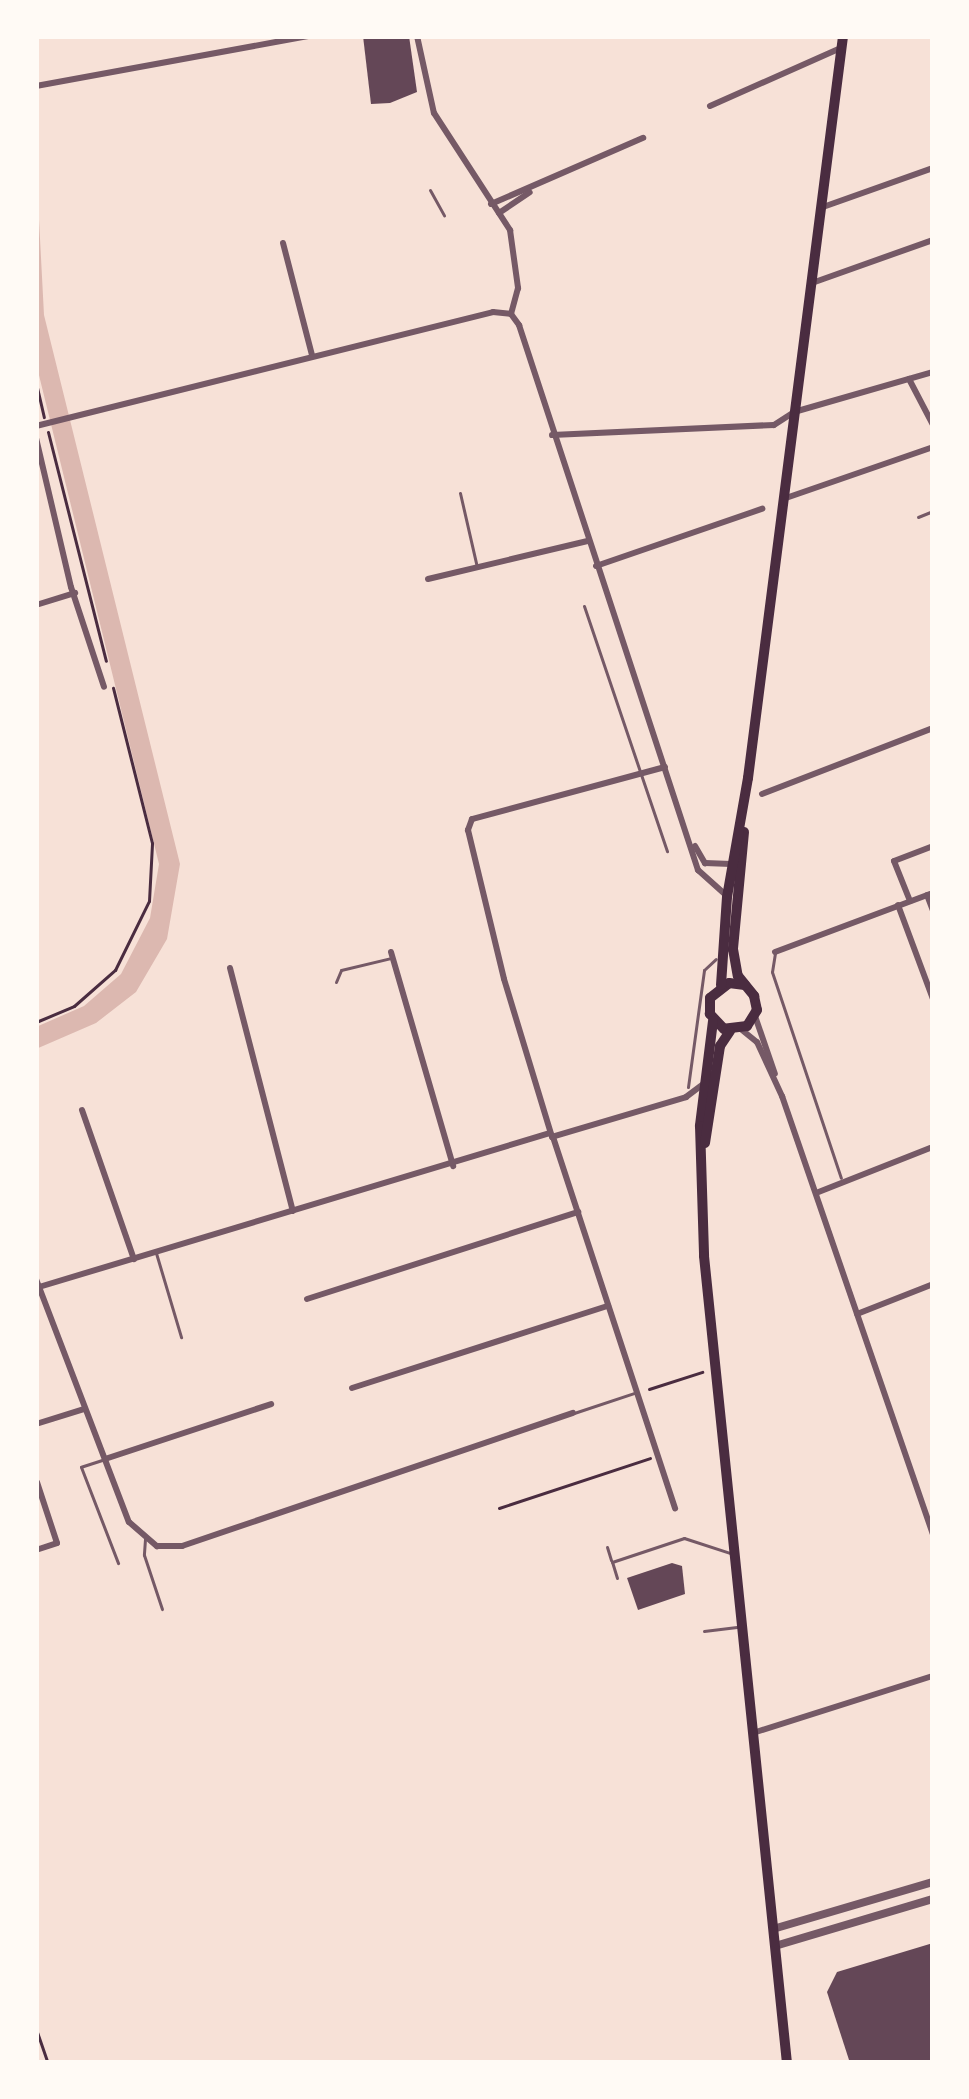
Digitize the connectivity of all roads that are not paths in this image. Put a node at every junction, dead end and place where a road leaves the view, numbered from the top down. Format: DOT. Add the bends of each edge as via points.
graph roads {
  1 [pos="309,36"];
  2 [pos="416,36"];
  3 [pos="842,42"];
  4 [pos="36,86"];
  5 [pos="710,106"];
  6 [pos="644,138"];
  7 [pos="933,168"];
  8 [pos="430,190"];
  9 [pos="820,208"];
  10 [pos="494,210"];
  11 [pos="444,215"];
  12 [pos="933,240"];
  13 [pos="283,243"];
  14 [pos="810,283"];
  15 [pos="511,314"];
  16 [pos="312,356"];
  17 [pos="933,371"];
  18 [pos="909,379"];
  19 [pos="794,412"];
  20 [pos="44,424"];
  21 [pos="933,425"];
  22 [pos="552,435"];
  23 [pos="36,438"];
  24 [pos="933,447"];
  25 [pos="460,493"];
  26 [pos="783,500"];
  27 [pos="761,509"];
  28 [pos="933,511"];
  29 [pos="918,517"];
  30 [pos="587,541"];
  31 [pos="596,566"];
  32 [pos="477,568"];
  33 [pos="428,579"];
  34 [pos="75,593"];
  35 [pos="36,604"];
  36 [pos="584,606"];
  37 [pos="108,687"];
  38 [pos="933,728"];
  39 [pos="665,767"];
  40 [pos="642,774"];
  41 [pos="747,787"];
  42 [pos="762,794"];
  43 [pos="687,832"];
  44 [pos="933,846"];
  45 [pos="667,850"];
  46 [pos="732,864"];
  47 [pos="930,894"];
  48 [pos="728,897"];
  49 [pos="910,901"];
  50 [pos="898,905"];
  51 [pos="933,911"];
  52 [pos="775,952"];
  53 [pos="392,955"];
  54 [pos="724,962"];
  55 [pos="230,968"];
  56 [pos="336,982"];
  57 [pos="721,986"];
  58 [pos="745,986"];
  59 [pos="933,999"];
  60 [pos="755,1016"];
  61 [pos="713,1021"];
  62 [pos="736,1030"];
  63 [pos="704,1082"];
  64 [pos="777,1083"];
  65 [pos="688,1087"];
  66 [pos="82,1110"];
  67 [pos="552,1136"];
  68 [pos="933,1147"];
  69 [pos="702,1164"];
  70 [pos="452,1166"];
  71 [pos="842,1184"];
  72 [pos="816,1193"];
  73 [pos="293,1211"];
  74 [pos="578,1212"];
  75 [pos="156,1252"];
  76 [pos="134,1260"];
  77 [pos="38,1283"];
  78 [pos="933,1285"];
  79 [pos="307,1299"];
  80 [pos="608,1306"];
  81 [pos="857,1315"];
  82 [pos="181,1337"];
  83 [pos="352,1388"];
  84 [pos="635,1393"];
  85 [pos="271,1404"];
  86 [pos="85,1408"];
  87 [pos="573,1413"];
  88 [pos="36,1424"];
  89 [pos="105,1459"];
  90 [pos="37,1482"];
  91 [pos="675,1508"];
  92 [pos="933,1534"];
  93 [pos="145,1539"];
  94 [pos="607,1547"];
  95 [pos="36,1550"];
  96 [pos="733,1554"];
  97 [pos="612,1562"];
  98 [pos="118,1563"];
  99 [pos="617,1578"];
  100 [pos="162,1610"];
  101 [pos="740,1627"];
  102 [pos="704,1631"];
  103 [pos="933,1676"];
  104 [pos="752,1733"];
  105 [pos="933,1882"];
  106 [pos="933,1899"];
  107 [pos="773,1929"];
  108 [pos="775,1946"];
  109 [pos="787,2063"];
  1 -- 4 [label="street"];
  2 -- 10 [label="street" via="434,112"];
  3 -- 5 [label="street"];
  3 -- 9 [label="main road"];
  6 -- 10 [label="street"];
  7 -- 9 [label="street"];
  8 -- 11 [label="lane"];
  9 -- 14 [label="main road"];
  10 -- 15 [label="street" via="510,230 517,260"];
  12 -- 14 [label="street"];
  13 -- 16 [label="street"];
  14 -- 19 [label="main road"];
  15 -- 16 [label="street"];
  15 -- 22 [label="street"];
  16 -- 20 [label="street"];
  17 -- 18 [label="street"];
  18 -- 19 [label="street"];
  18 -- 21 [label="street"];
  19 -- 22 [label="street" via="767,425"];
  19 -- 26 [label="main road"];
  22 -- 30 [label="street"];
  23 -- 34 [label="street"];
  24 -- 26 [label="street"];
  25 -- 32 [label="lane"];
  26 -- 41 [label="main road"];
  27 -- 31 [label="street"];
  28 -- 29 [label="lane"];
  30 -- 31 [label="street"];
  30 -- 32 [label="street"];
  31 -- 39 [label="street"];
  32 -- 33 [label="street"];
  34 -- 35 [label="street"];
  34 -- 37 [label="street"];
  36 -- 40 [label="lane"];
  38 -- 42 [label="street"];
  39 -- 40 [label="street"];
  39 -- 43 [label="street"];
  40 -- 45 [label="lane"];
  40 -- 67 [label="street" via="472,819 468,830"];
  41 -- 46 [label="main road"];
  41 -- 58 [label="main road" via="733,938"];
  43 -- 46 [label="street" via="705,863"];
  43 -- 48 [label="street" via="698,870"];
  44 -- 49 [label="street" via="894,861"];
  46 -- 48 [label="main road"];
  47 -- 49 [label="street"];
  47 -- 51 [label="street"];
  48 -- 54 [label="main road"];
  49 -- 50 [label="street"];
  50 -- 52 [label="street"];
  50 -- 59 [label="street"];
  52 -- 71 [label="lane" via="772,972"];
  53 -- 56 [label="lane" via="341,970"];
  53 -- 70 [label="street"];
  54 -- 57 [label="main road"];
  54 -- 65 [label="lane" via="714,958 704,970"];
  55 -- 73 [label="street"];
  57 -- 58 [label="main road"];
  57 -- 61 [label="main road" via="709,1005"];
  58 -- 60 [label="main road"];
  60 -- 62 [label="main road"];
  60 -- 64 [label="street"];
  61 -- 62 [label="main road"];
  61 -- 63 [label="main road"];
  62 -- 64 [label="street" via="757,1042"];
  62 -- 69 [label="main road" via="720,1046"];
  63 -- 67 [label="street" via="692,1095"];
  63 -- 69 [label="main road"];
  64 -- 72 [label="street"];
  66 -- 76 [label="street"];
  67 -- 70 [label="street"];
  67 -- 74 [label="street"];
  68 -- 71 [label="street"];
  69 -- 96 [label="main road"];
  70 -- 73 [label="street"];
  71 -- 72 [label="street"];
  72 -- 81 [label="street"];
  73 -- 75 [label="street"];
  74 -- 79 [label="street"];
  74 -- 80 [label="street"];
  75 -- 76 [label="street"];
  75 -- 82 [label="lane"];
  76 -- 77 [label="street"];
  77 -- 86 [label="street"];
  78 -- 81 [label="street"];
  80 -- 83 [label="street"];
  80 -- 84 [label="street"];
  81 -- 92 [label="street"];
  84 -- 87 [label="lane"];
  84 -- 91 [label="street"];
  85 -- 89 [label="street"];
  86 -- 88 [label="street"];
  86 -- 89 [label="street"];
  87 -- 93 [label="street" via="182,1546"];
  89 -- 93 [label="street" via="129,1522"];
  89 -- 98 [label="lane" via="81,1467"];
  90 -- 95 [label="street" via="57,1543"];
  93 -- 100 [label="lane"];
  94 -- 97 [label="lane"];
  96 -- 97 [label="lane" via="684,1538"];
  96 -- 101 [label="main road"];
  97 -- 99 [label="lane"];
  101 -- 102 [label="lane"];
  101 -- 104 [label="main road"];
  103 -- 104 [label="street"];
  104 -- 107 [label="main road"];
  105 -- 107 [label="street"];
  106 -- 108 [label="street"];
  107 -- 108 [label="main road"];
  108 -- 109 [label="main road"];
}
